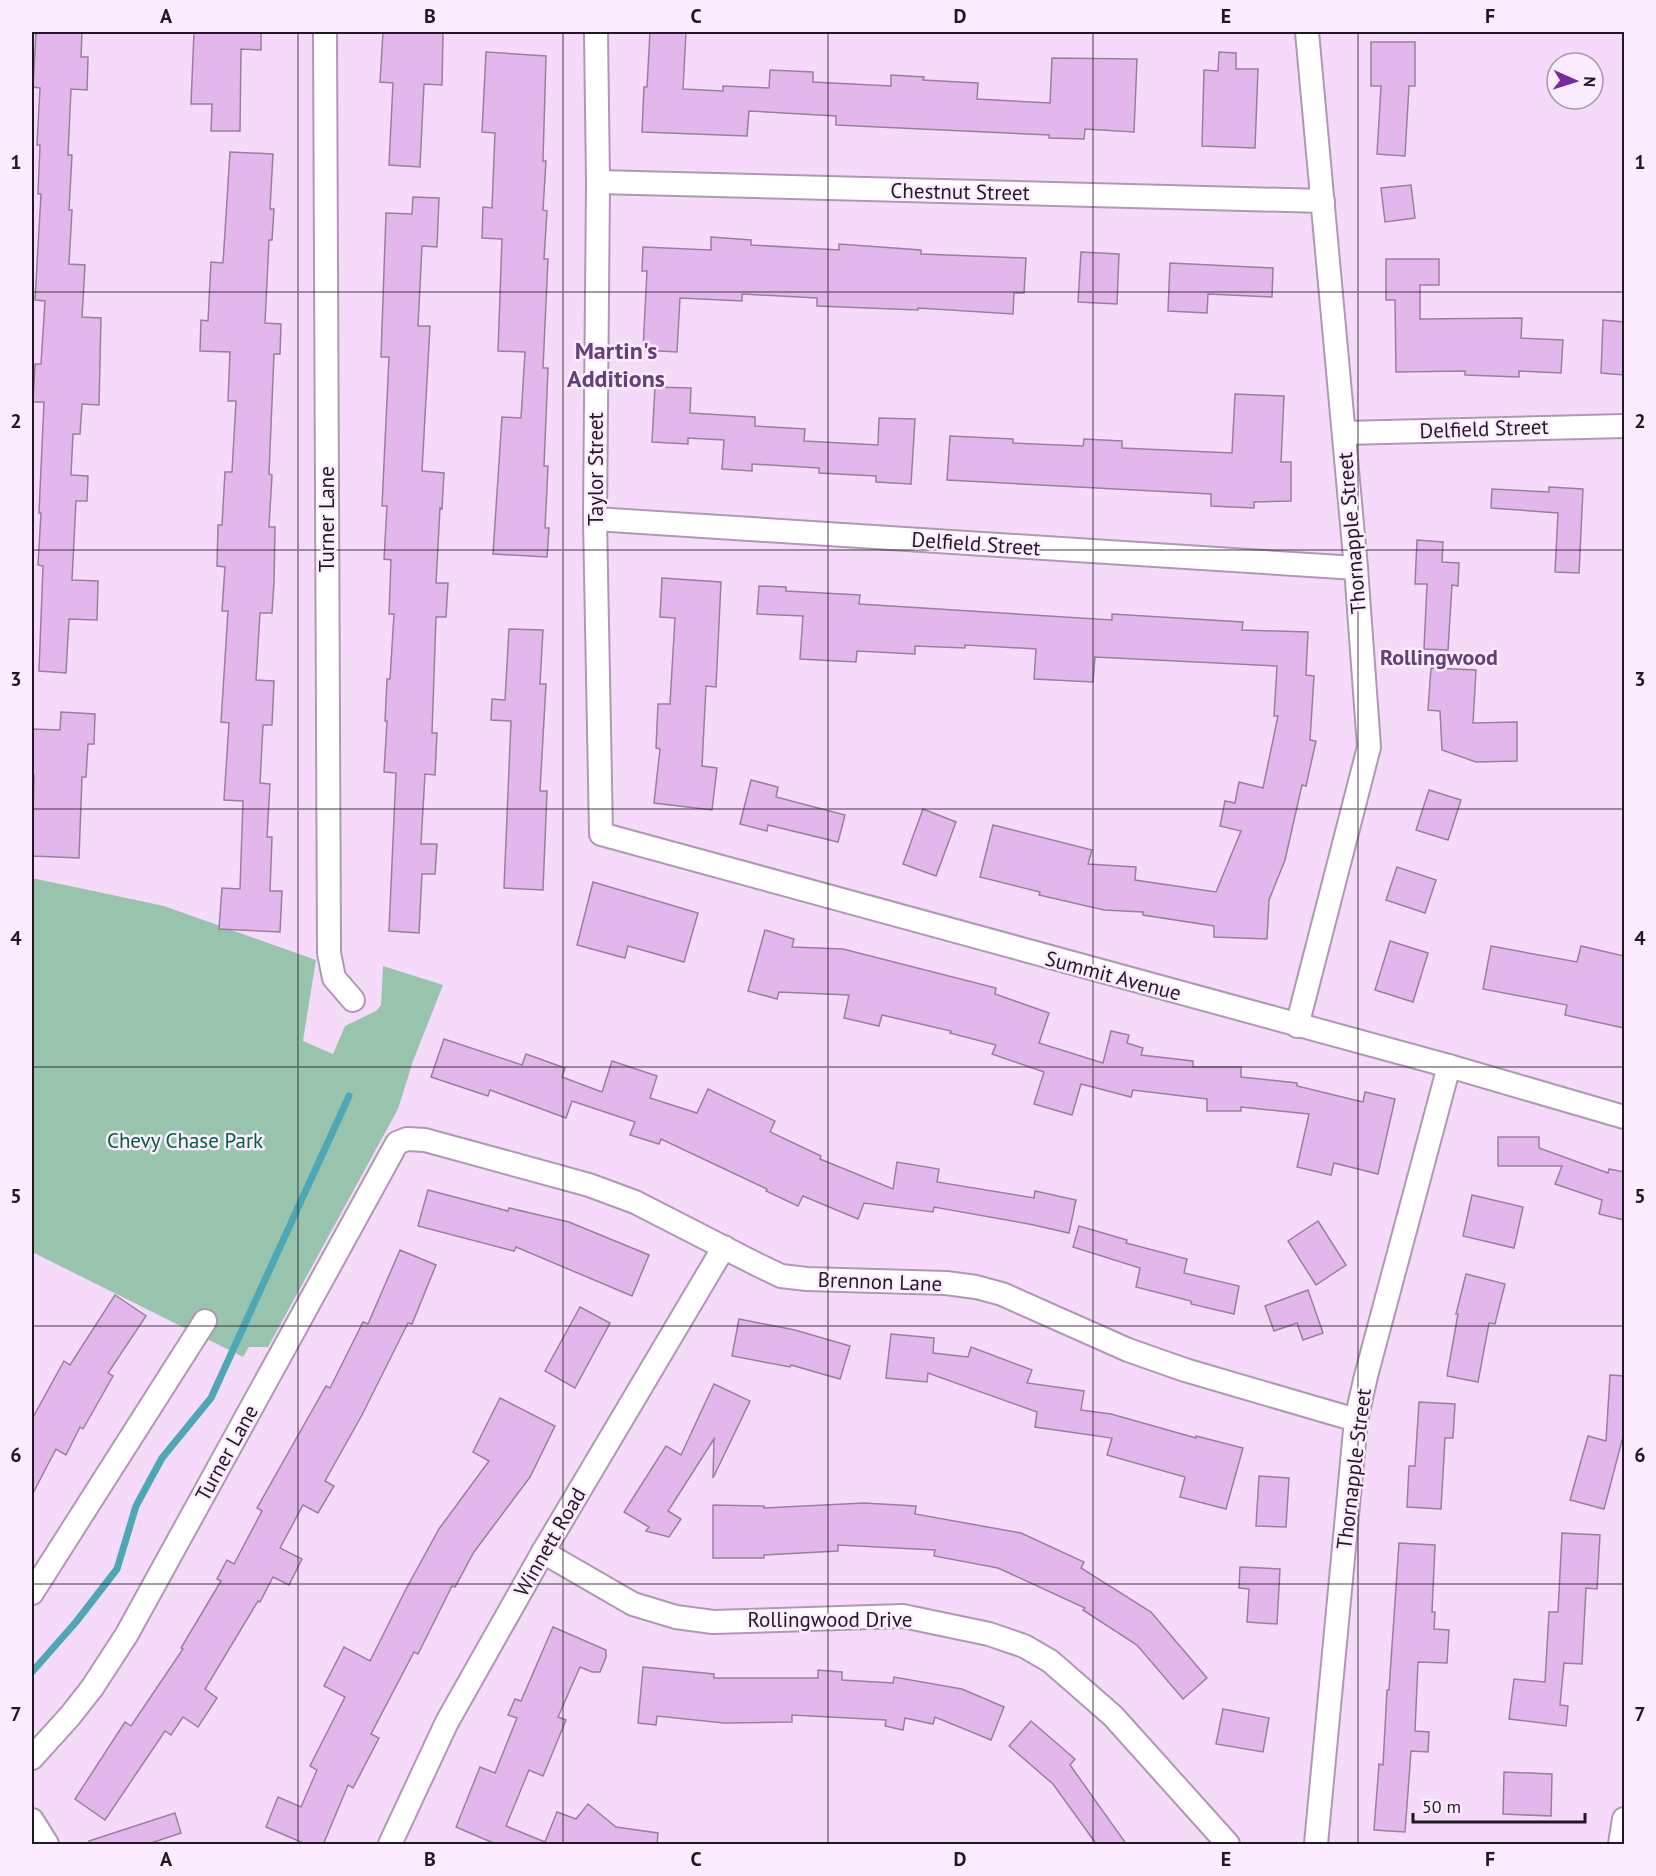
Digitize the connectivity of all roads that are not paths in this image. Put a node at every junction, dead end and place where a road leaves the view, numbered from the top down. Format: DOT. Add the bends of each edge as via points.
graph roads {
  1 [pos="325,32"];
  2 [pos="596,32"];
  3 [pos="1307,32"];
  4 [pos="598,182"];
  5 [pos="1323,201"];
  6 [pos="1624,426"];
  7 [pos="1344,433"];
  8 [pos="595,519"];
  9 [pos="1356,568"];
  10 [pos="601,834"];
  11 [pos="353,1000"];
  12 [pos="1297,1026"];
  13 [pos="1449,1066"];
  14 [pos="1624,1117"];
  15 [pos="407,1139"];
  16 [pos="724,1247"];
  17 [pos="205,1321"];
  18 [pos="1356,1420"];
  19 [pos="543,1552"];
  20 [pos="32,1593"];
  21 [pos="32,1758"];
  22 [pos="1624,1819"];
  23 [pos="32,1820"];
  24 [pos="47,1845"];
  25 [pos="390,1845"];
  26 [pos="1228,1845"];
  27 [pos="1316,1845"];
  28 [pos="1620,1845"];
  1 -- 11 [label="street, Turner Lane" via="329,953 334,978"];
  2 -- 4 [label="street, Taylor Street"];
  3 -- 5 [label="street, Thornapple Street"];
  4 -- 5 [label="street, Chestnut Street"];
  4 -- 8 [label="street, Taylor Street"];
  5 -- 7 [label="street, Thornapple Street"];
  6 -- 7 [label="street, Delfield Street"];
  7 -- 9 [label="street, Thornapple Street"];
  8 -- 9 [label="street, Delfield Street"];
  8 -- 10 [label="street, Taylor Street"];
  9 -- 12 [label="street, Thornapple Street" via="1369,747"];
  10 -- 12 [label="street, Summit Avenue"];
  12 -- 13 [label="street, Summit Avenue"];
  13 -- 14 [label="street, Summit Avenue"];
  13 -- 18 [label="street, Thornapple Street"];
  15 -- 16 [label="street, Brennon Lane" via="425,1140 590,1185 635,1202"];
  15 -- 21 [label="street, Turner Lane" via="397,1143 127,1634 92,1688"];
  16 -- 18 [label="street, Brennon Lane" via="782,1276 946,1283 1002,1294 1128,1350"];
  16 -- 19 [label="street, Winnett Road"];
  17 -- 20 [label="street"];
  18 -- 27 [label="street, Thornapple Street"];
  19 -- 25 [label="street, Winnett Road" via="447,1722"];
  19 -- 26 [label="street, Rollingwood Drive" via="633,1604 676,1617 713,1622 903,1616 1024,1646 1050,1661 1113,1716"];
  22 -- 28 [label="street"];
  23 -- 24 [label="street"];
}
